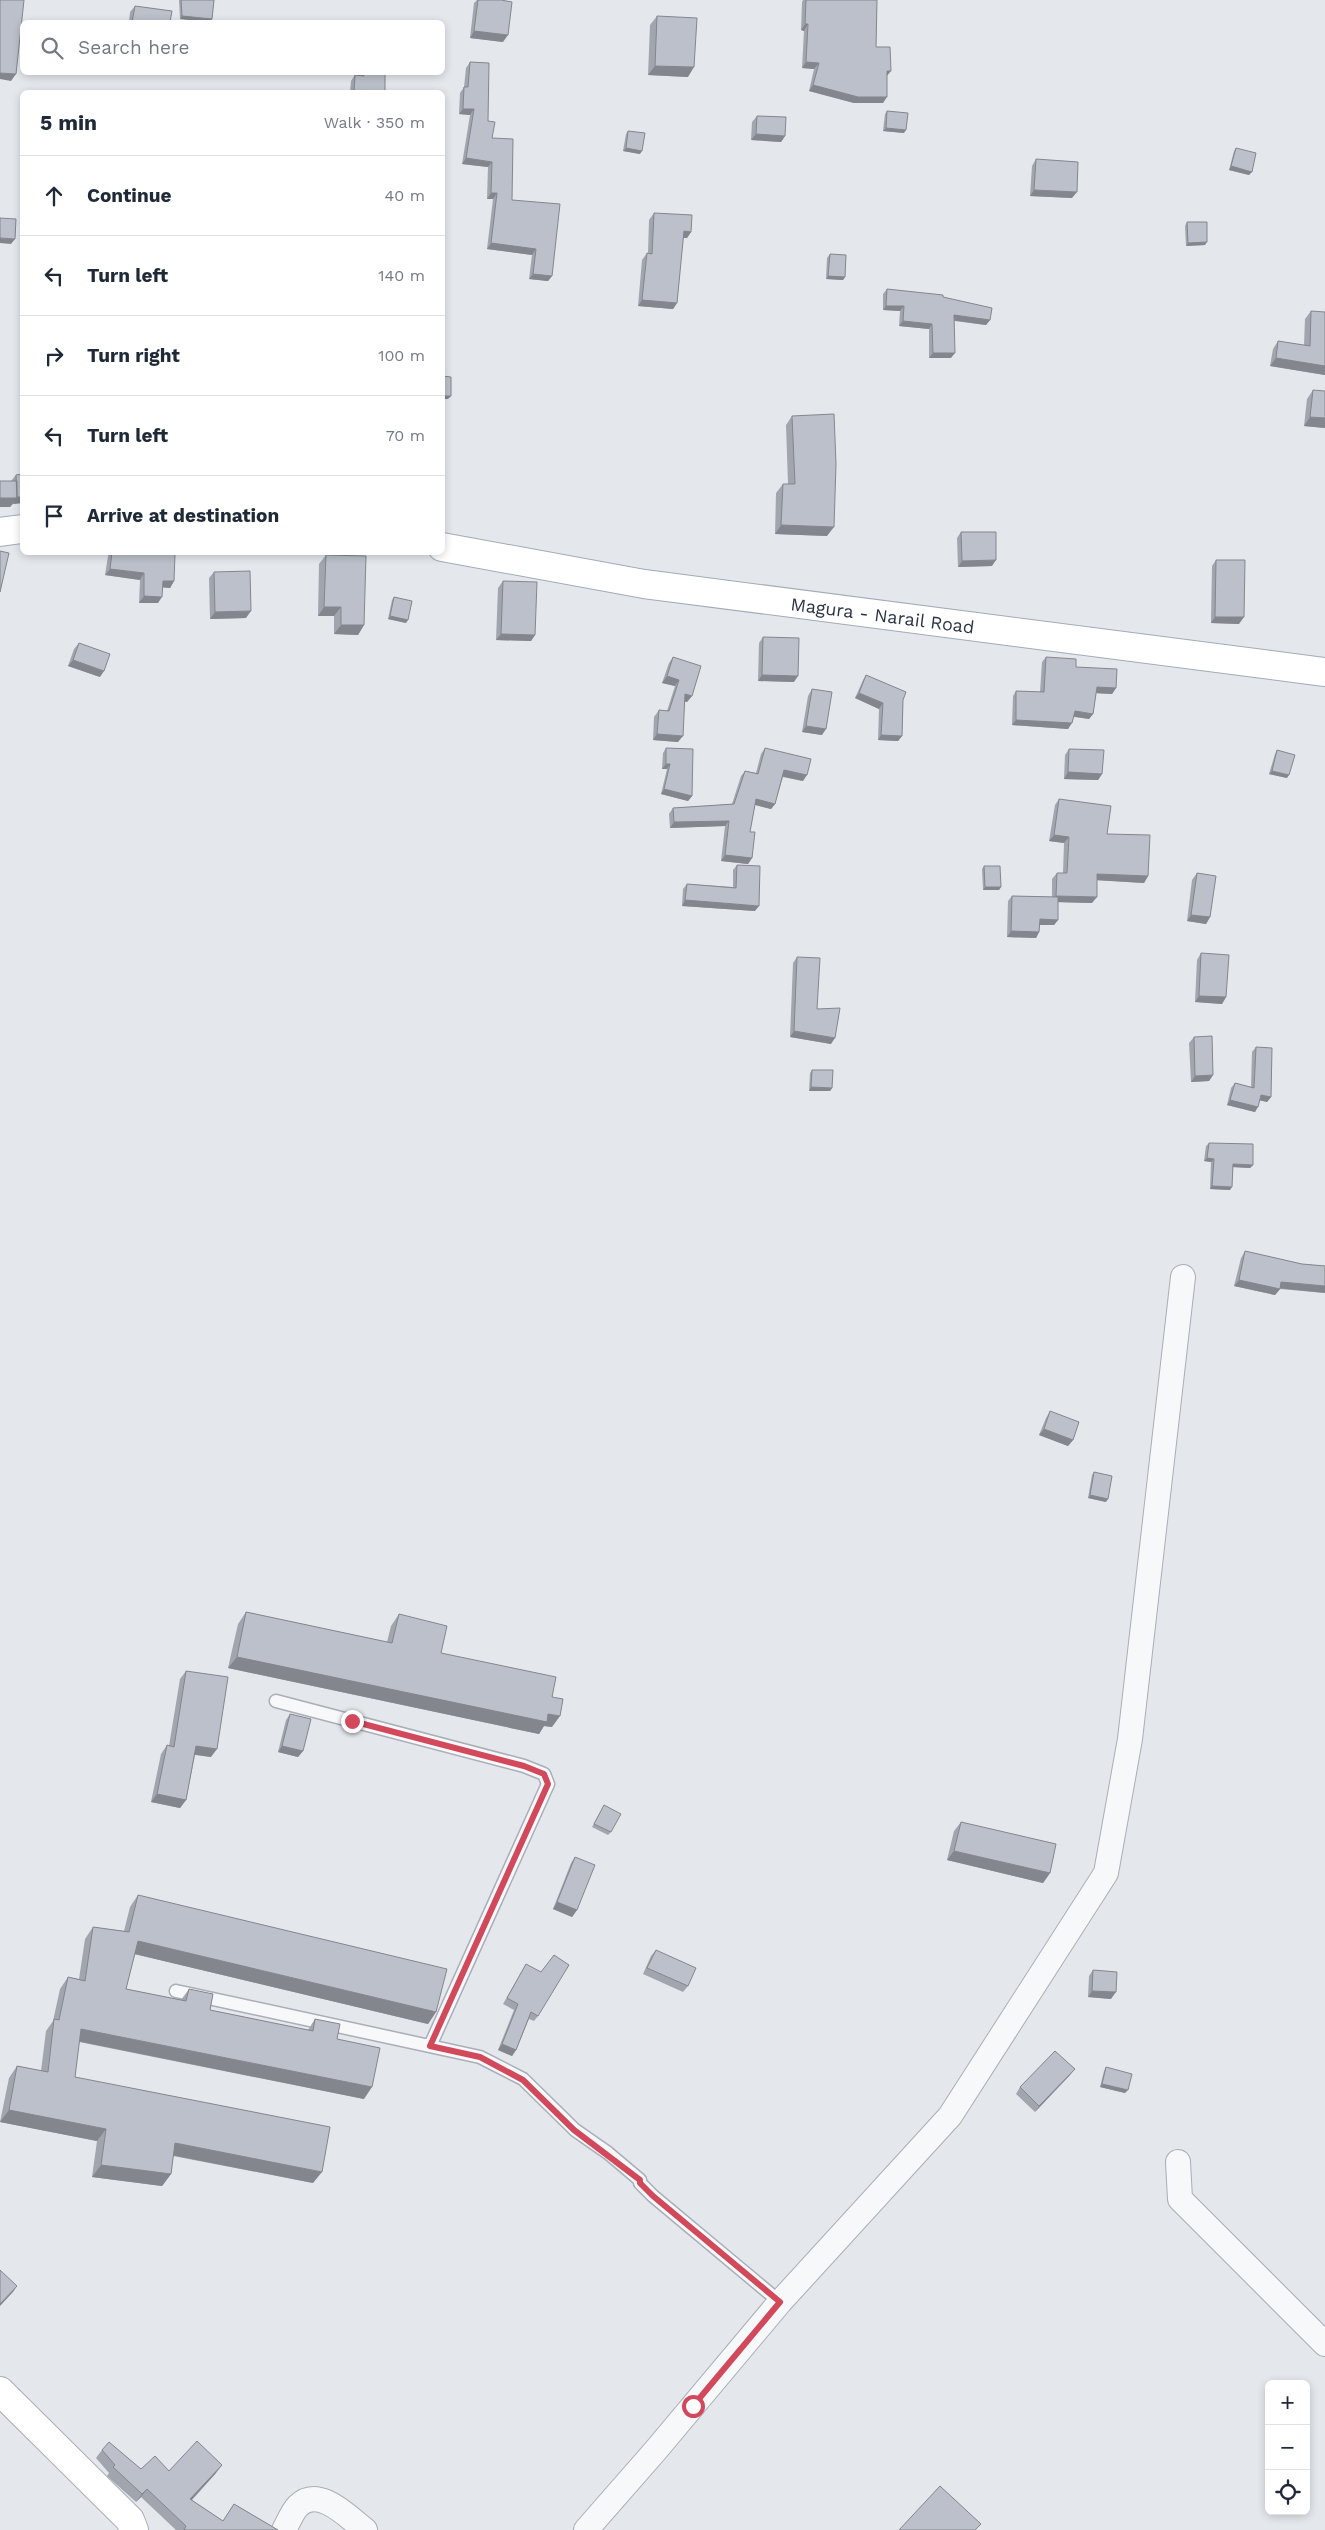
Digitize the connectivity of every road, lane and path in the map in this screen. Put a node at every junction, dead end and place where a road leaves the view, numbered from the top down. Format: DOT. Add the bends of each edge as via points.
graph roads {
  1 [pos="20,529"];
  2 [pos="0,532"];
  3 [pos="445,549"];
  4 [pos="1325,672"];
  5 [pos="1183,1277"];
  6 [pos="276,1701"];
  7 [pos="176,1991"];
  8 [pos="430,2046"];
  9 [pos="1178,2162"];
  10 [pos="780,2302"];
  11 [pos="1325,2344"];
  12 [pos="0,2391"];
  13 [pos="134,2530"];
  14 [pos="284,2530"];
  15 [pos="365,2530"];
  16 [pos="586,2530"];
  1 -- 2 [label="main road"];
  3 -- 4 [label="main road, Magura - Narail Road" via="644,584"];
  5 -- 10 [label="street" via="1130,1739 1106,1873 950,2116"];
  6 -- 8 [label="lane" via="544,1774 548,1784"];
  7 -- 8 [label="lane"];
  8 -- 10 [label="lane" via="480,2057 523,2080 574,2130 640,2180 653,2196"];
  9 -- 11 [label="street" via="1180,2198"];
  10 -- 16 [label="street"];
  12 -- 13 [label="main road" via="130,2520"];
  14 -- 15 [label="street" via="298,2505 314,2498 325,2500"];
}
